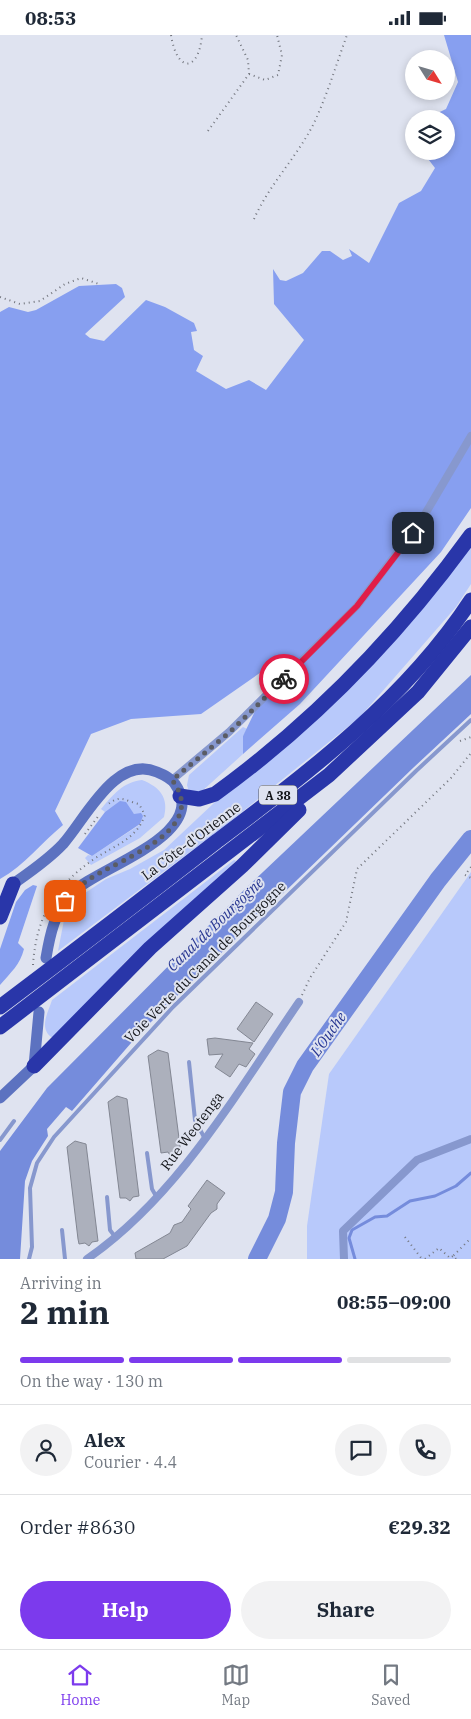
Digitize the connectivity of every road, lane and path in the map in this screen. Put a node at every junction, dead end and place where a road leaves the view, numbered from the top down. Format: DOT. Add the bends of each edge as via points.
graph roads {
  1 [pos="172,35"];
  2 [pos="202,35"];
  3 [pos="236,35"];
  4 [pos="277,35"];
  5 [pos="347,35"];
  6 [pos="249,74"];
  7 [pos="208,131"];
  8 [pos="254,219"];
  9 [pos="99,284"];
  10 [pos="0,298"];
  11 [pos="471,436"];
  12 [pos="471,535"];
  13 [pos="471,600"];
  14 [pos="471,627"];
  15 [pos="471,720"];
  16 [pos="389,721"];
  17 [pos="471,753"];
  18 [pos="172,780"];
  19 [pos="180,797"];
  20 [pos="471,867"];
  21 [pos="471,878"];
  22 [pos="6,888"];
  23 [pos="0,917"];
  24 [pos="52,960"];
  25 [pos="299,1002"];
  26 [pos="0,1007"];
  27 [pos="39,1012"];
  28 [pos="0,1027"];
  29 [pos="189,1062"];
  30 [pos="34,1067"];
  31 [pos="0,1099"];
  32 [pos="14,1121"];
  33 [pos="205,1139"];
  34 [pos="471,1139"];
  35 [pos="0,1140"];
  36 [pos="147,1153"];
  37 [pos="107,1197"];
  38 [pos="157,1197"];
  39 [pos="62,1230"];
  40 [pos="405,1237"];
  41 [pos="116,1239"];
  42 [pos="471,1239"];
  43 [pos="453,1256"];
  44 [pos="30,1259"];
  45 [pos="65,1259"];
  46 [pos="87,1259"];
  47 [pos="344,1259"];
  48 [pos="423,1259"];
  49 [pos="456,1259"];
  1 -- 2 [label="path" via="174,53 186,63 193,61 200,52"];
  3 -- 6 [label="path" via="248,60"];
  4 -- 6 [label="path" via="282,55 278,75 265,80"];
  5 -- 8 [label="path" via="313,125 263,199"];
  6 -- 7 [label="path"];
  9 -- 10 [label="path" via="81,279 65,284 40,301 20,304"];
  11 -- 18 [label="street" via="421,521 357,606 230,732"];
  12 -- 19 [label="highway" via="402,621 316,710 215,794 199,799"];
  13 -- 24 [label="highway, La Côte-d'Orienne / A 38" via="418,668 339,745 287,788"];
  14 -- 16 [label="highway, A 38" via="418,692"];
  15 -- 44 [label="lane, Voie Verte du Canal de Bourgogne" via="173,1007 54,1137 37,1163 30,1188"];
  16 -- 28 [label="highway, A 38" via="284,811"];
  16 -- 30 [label="highway" via="242,866 150,948"];
  17 -- 25 [label="path" via="451,778 357,869 346,922"];
  18 -- 19 [label="main road"];
  18 -- 22 [label="main road" via="146,768 131,769 120,775 62,844"];
  19 -- 24 [label="main road" via="178,817 166,835 91,877 65,901 54,923"];
  20 -- 21 [label="path" via="465,875"];
  22 -- 23 [label="highway"];
  24 -- 26 [label="highway, La Côte-d'Orienne / A 38"];
  25 -- 33 [label="street, Rue Weotenga"];
  27 -- 30 [label="main road"];
  29 -- 33 [label="lane" via="195,1120"];
  30 -- 31 [label="main road"];
  32 -- 35 [label="lane"];
  33 -- 38 [label="street, Rue Weotenga"];
  34 -- 47 [label="street" via="417,1160 343,1231"];
  36 -- 38 [label="lane" via="152,1189"];
  37 -- 41 [label="lane" via="110,1230"];
  38 -- 41 [label="street, Rue Weotenga"];
  39 -- 45 [label="lane"];
  40 -- 48 [label="path"];
  41 -- 46 [label="street, Rue Weotenga"];
  42 -- 43 [label="path"];
  43 -- 48 [label="path" via="450,1258 439,1248"];
  43 -- 49 [label="path"];
}
